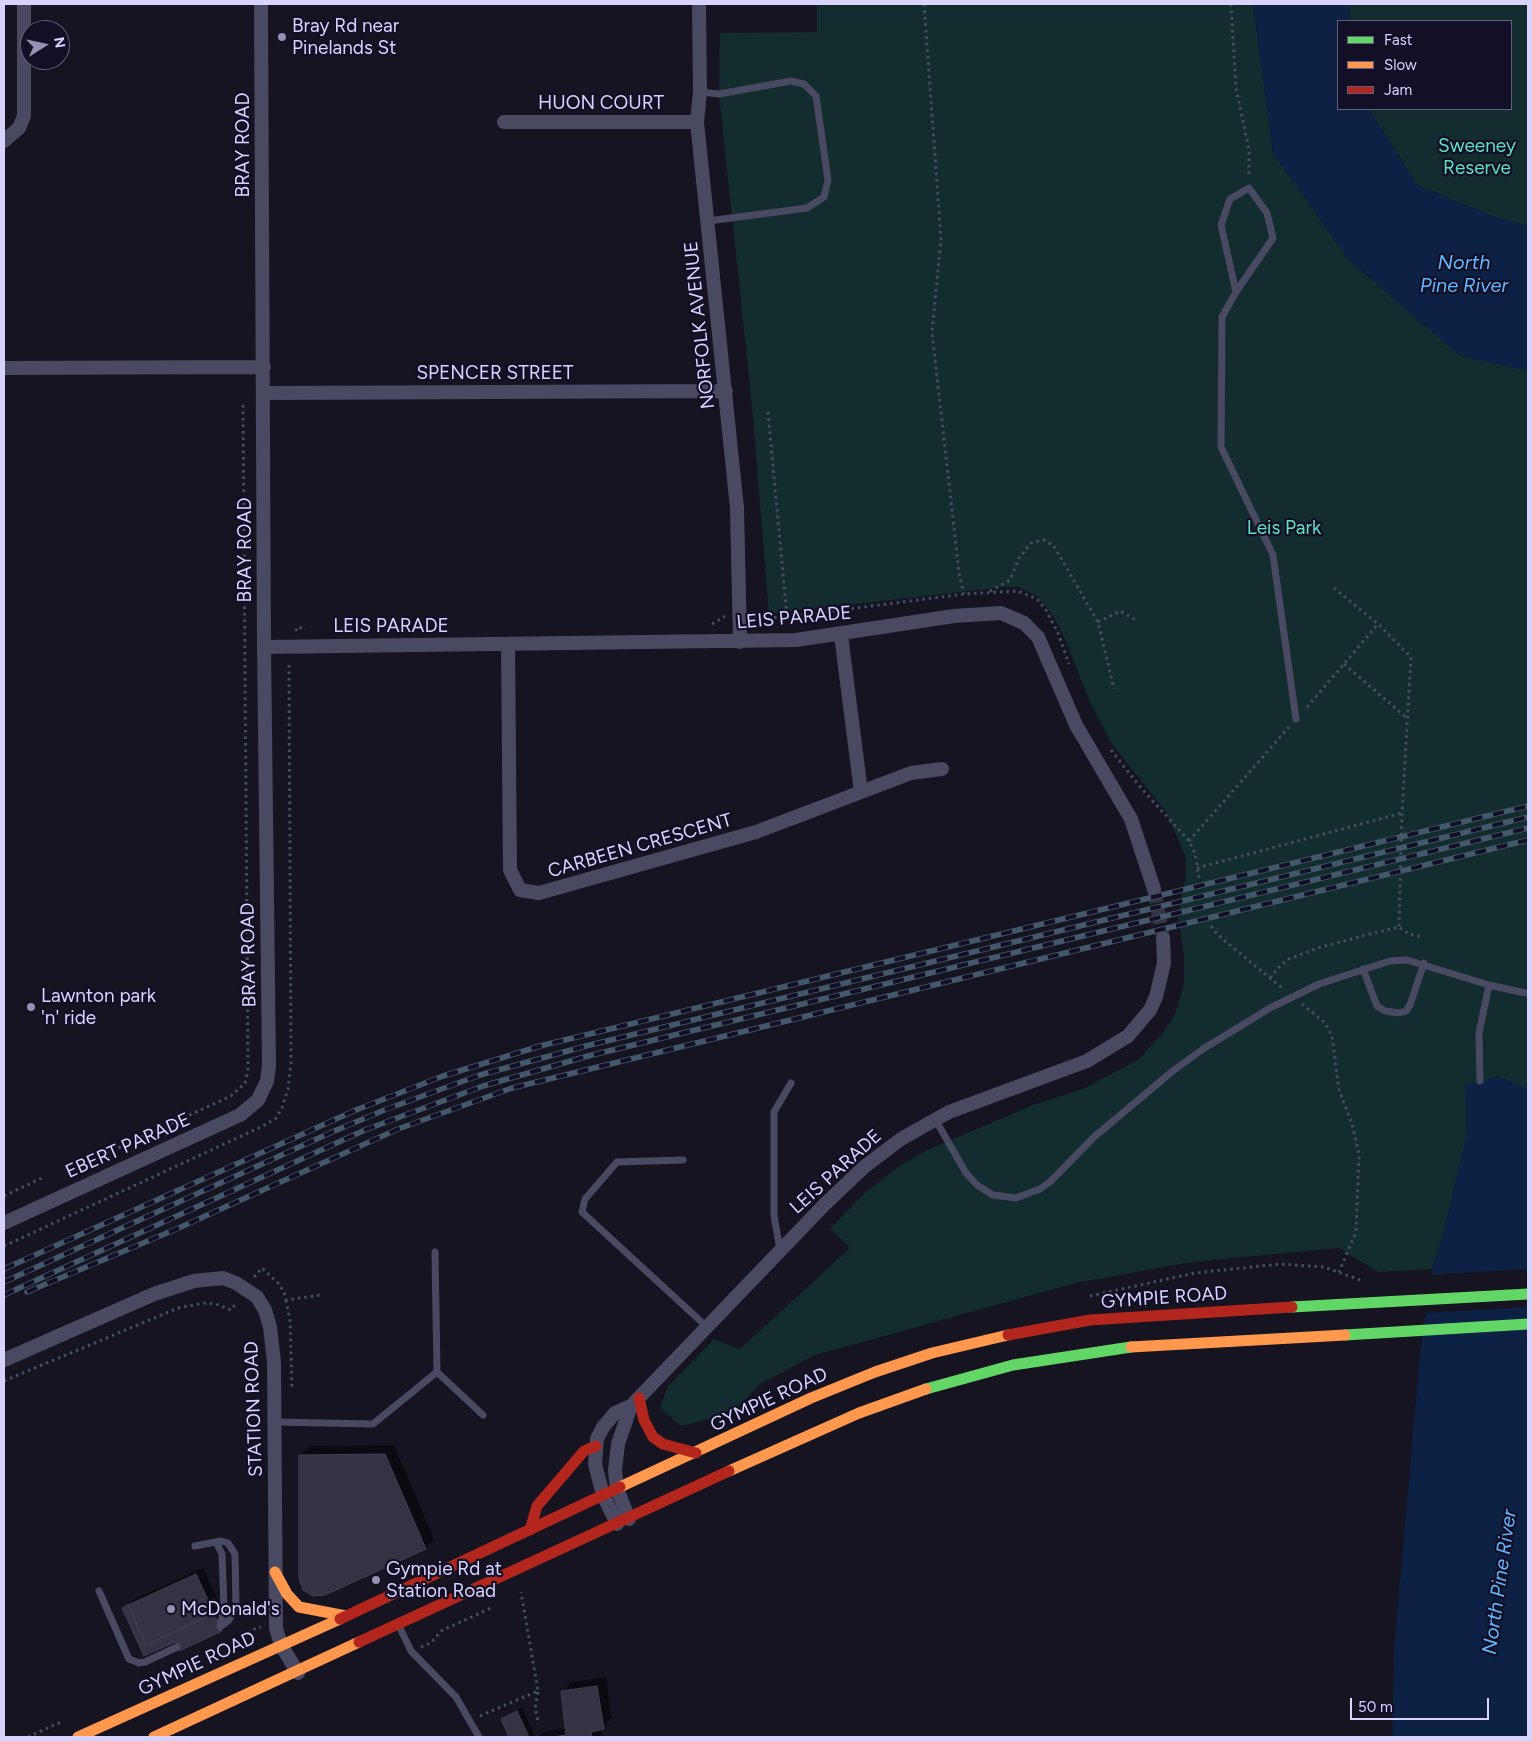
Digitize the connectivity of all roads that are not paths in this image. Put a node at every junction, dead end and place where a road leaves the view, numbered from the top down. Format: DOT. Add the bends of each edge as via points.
graph roads {
  1 [pos="24,4"];
  2 [pos="261,4"];
  3 [pos="699,4"];
  4 [pos="700,92"];
  5 [pos="504,122"];
  6 [pos="697,122"];
  7 [pos="4,141"];
  8 [pos="708,221"];
  9 [pos="1236,292"];
  10 [pos="264,367"];
  11 [pos="4,368"];
  12 [pos="726,391"];
  13 [pos="264,394"];
  14 [pos="841,635"];
  15 [pos="740,642"];
  16 [pos="508,644"];
  17 [pos="264,647"];
  18 [pos="1296,719"];
  19 [pos="942,770"];
  20 [pos="861,792"];
  21 [pos="1154,889"];
  22 [pos="1163,938"];
  23 [pos="1424,963"];
  24 [pos="1363,969"];
  25 [pos="1489,985"];
  26 [pos="1525,993"];
  27 [pos="1480,1081"];
  28 [pos="791,1083"];
  29 [pos="262,1094"];
  30 [pos="935,1119"];
  31 [pos="683,1160"];
  32 [pos="4,1223"];
  33 [pos="780,1250"];
  34 [pos="435,1252"];
  35 [pos="1528,1294"];
  36 [pos="1528,1324"];
  37 [pos="706,1327"];
  38 [pos="4,1360"];
  39 [pos="437,1372"];
  40 [pos="635,1402"];
  41 [pos="483,1415"];
  42 [pos="275,1422"];
  43 [pos="596,1446"];
  44 [pos="696,1453"];
  45 [pos="617,1489"];
  46 [pos="603,1495"];
  47 [pos="623,1522"];
  48 [pos="530,1530"];
  49 [pos="216,1542"];
  50 [pos="195,1546"];
  51 [pos="275,1572"];
  52 [pos="99,1591"];
  53 [pos="346,1616"];
  54 [pos="398,1626"];
  55 [pos="281,1645"];
  56 [pos="177,1647"];
  57 [pos="298,1672"];
  58 [pos="78,1737"];
  59 [pos="154,1737"];
  60 [pos="479,1737"];
  1 -- 7 [label="street" via="24,116 19,128"];
  2 -- 10 [label="street, BRAY ROAD"];
  3 -- 4 [label="street, NORFOLK AVENUE"];
  4 -- 6 [label="street, NORFOLK AVENUE"];
  4 -- 8 [label="lane" via="719,94 791,81 804,84 816,96 828,180 824,197 806,208"];
  5 -- 6 [label="street, HUON COURT"];
  6 -- 8 [label="street, NORFOLK AVENUE"];
  8 -- 12 [label="street, NORFOLK AVENUE"];
  9 -- 9 [label="lane" via="1221,225 1230,199 1249,188 1267,213 1273,238"];
  9 -- 18 [label="lane" via="1222,317 1221,447 1273,555"];
  10 -- 11 [label="street"];
  10 -- 13 [label="street, BRAY ROAD"];
  12 -- 13 [label="street, SPENCER STREET"];
  12 -- 15 [label="street, NORFOLK AVENUE" via="737,508"];
  13 -- 17 [label="street, BRAY ROAD"];
  14 -- 15 [label="street, LEIS PARADE"];
  14 -- 20 [label="street"];
  14 -- 21 [label="street, LEIS PARADE" via="987,612 1008,615 1028,626 1043,647 1076,725 1131,819"];
  15 -- 16 [label="street, LEIS PARADE"];
  16 -- 17 [label="street, LEIS PARADE"];
  16 -- 20 [label="street, CARBEEN CRESCENT" via="510,870 520,890 540,893 747,835"];
  17 -- 29 [label="street, BRAY ROAD" via="269,1066"];
  19 -- 20 [label="street, CARBEEN CRESCENT" via="911,773"];
  22 -- 30 [label="street, LEIS PARADE" via="1164,963 1156,997 1146,1016 1128,1036 1110,1049 1067,1070"];
  23 -- 24 [label="lane" via="1398,960"];
  23 -- 24 [label="lane" via="1410,1005 1399,1014 1378,1006"];
  23 -- 25 [label="lane"];
  24 -- 30 [label="lane" via="1285,1000 1203,1049 1137,1099 1050,1182 1024,1196 1001,1197 977,1185 966,1173"];
  25 -- 26 [label="lane"];
  25 -- 27 [label="lane" via="1479,1033"];
  28 -- 33 [label="lane" via="774,1112 774,1216"];
  29 -- 32 [label="street, EBERT PARADE" via="240,1115"];
  30 -- 33 [label="street, LEIS PARADE" via="864,1167"];
  31 -- 37 [label="lane" via="616,1162 585,1199 582,1212"];
  33 -- 37 [label="street, LEIS PARADE"];
  34 -- 39 [label="lane"];
  35 -- 44 [label="highway, GYMPIE ROAD" via="1126,1317 1046,1327 932,1353 857,1379"];
  36 -- 47 [label="highway" via="1116,1348 975,1374 859,1413"];
  37 -- 40 [label="street, LEIS PARADE"];
  38 -- 42 [label="street, STATION ROAD" via="178,1285 223,1278 257,1297 265,1310 274,1362"];
  39 -- 41 [label="lane"];
  39 -- 42 [label="lane" via="373,1424"];
  40 -- 43 [label="street, LEIS PARADE" via="614,1413 600,1432"];
  40 -- 44 [label="highway" via="653,1436 663,1444"];
  40 -- 45 [label="street, LEIS PARADE" via="616,1453"];
  42 -- 51 [label="street, STATION ROAD"];
  43 -- 46 [label="street, LEIS PARADE" via="596,1471"];
  43 -- 48 [label="highway" via="584,1451 537,1506"];
  44 -- 45 [label="highway, GYMPIE ROAD"];
  45 -- 46 [label="highway, GYMPIE ROAD"];
  45 -- 47 [label="street, LEIS PARADE"];
  46 -- 47 [label="street, LEIS PARADE"];
  46 -- 48 [label="highway, GYMPIE ROAD"];
  47 -- 54 [label="highway"];
  48 -- 53 [label="highway, GYMPIE ROAD"];
  49 -- 49 [label="lane" via="222,1554 224,1608 220,1627 229,1620 236,1605 236,1567 232,1548 228,1543"];
  49 -- 50 [label="lane"];
  51 -- 53 [label="highway" via="287,1594 299,1607"];
  51 -- 55 [label="street, STATION ROAD" via="275,1616"];
  52 -- 56 [label="lane" via="129,1659 145,1662"];
  53 -- 55 [label="highway, GYMPIE ROAD"];
  54 -- 57 [label="highway"];
  54 -- 60 [label="lane" via="412,1651 456,1697"];
  55 -- 57 [label="street, STATION ROAD"];
  55 -- 58 [label="highway, GYMPIE ROAD"];
  57 -- 59 [label="highway"];
}
